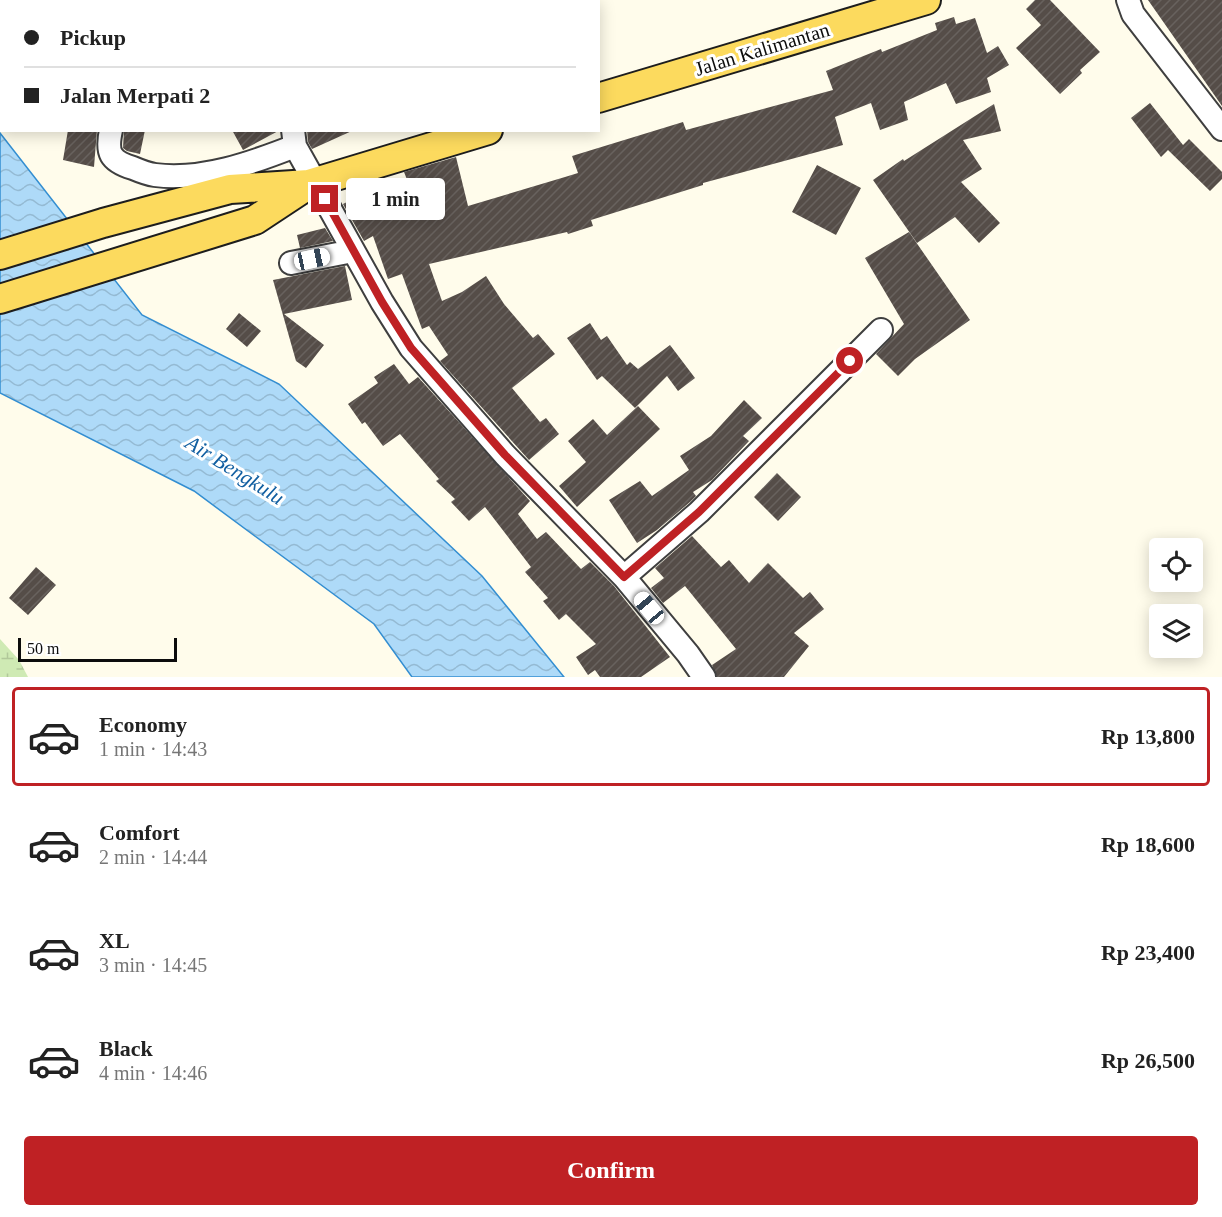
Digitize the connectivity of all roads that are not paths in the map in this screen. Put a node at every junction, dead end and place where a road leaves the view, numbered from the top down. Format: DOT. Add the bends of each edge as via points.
graph roads {
  1 [pos="926,0"];
  2 [pos="1128,0"];
  3 [pos="600,97"];
  4 [pos="1222,129"];
  5 [pos="111,132"];
  6 [pos="481,132"];
  7 [pos="294,138"];
  8 [pos="312,183"];
  9 [pos="353,251"];
  10 [pos="0,255"];
  11 [pos="291,263"];
  12 [pos="0,299"];
  13 [pos="881,330"];
  14 [pos="624,577"];
  15 [pos="704,677"];
  1 -- 3 [label="main road, Jalan Kalimantan"];
  2 -- 4 [label="street" via="1133,14"];
  5 -- 7 [label="street" via="108,148 116,160 154,175 202,174 255,162"];
  6 -- 8 [label="main road"];
  7 -- 8 [label="street"];
  8 -- 9 [label="street"];
  8 -- 10 [label="main road" via="230,189"];
  8 -- 12 [label="main road" via="255,220"];
  9 -- 11 [label="street"];
  9 -- 14 [label="street" via="411,348 505,455"];
  13 -- 14 [label="street" via="699,512"];
  14 -- 15 [label="street"];
}
